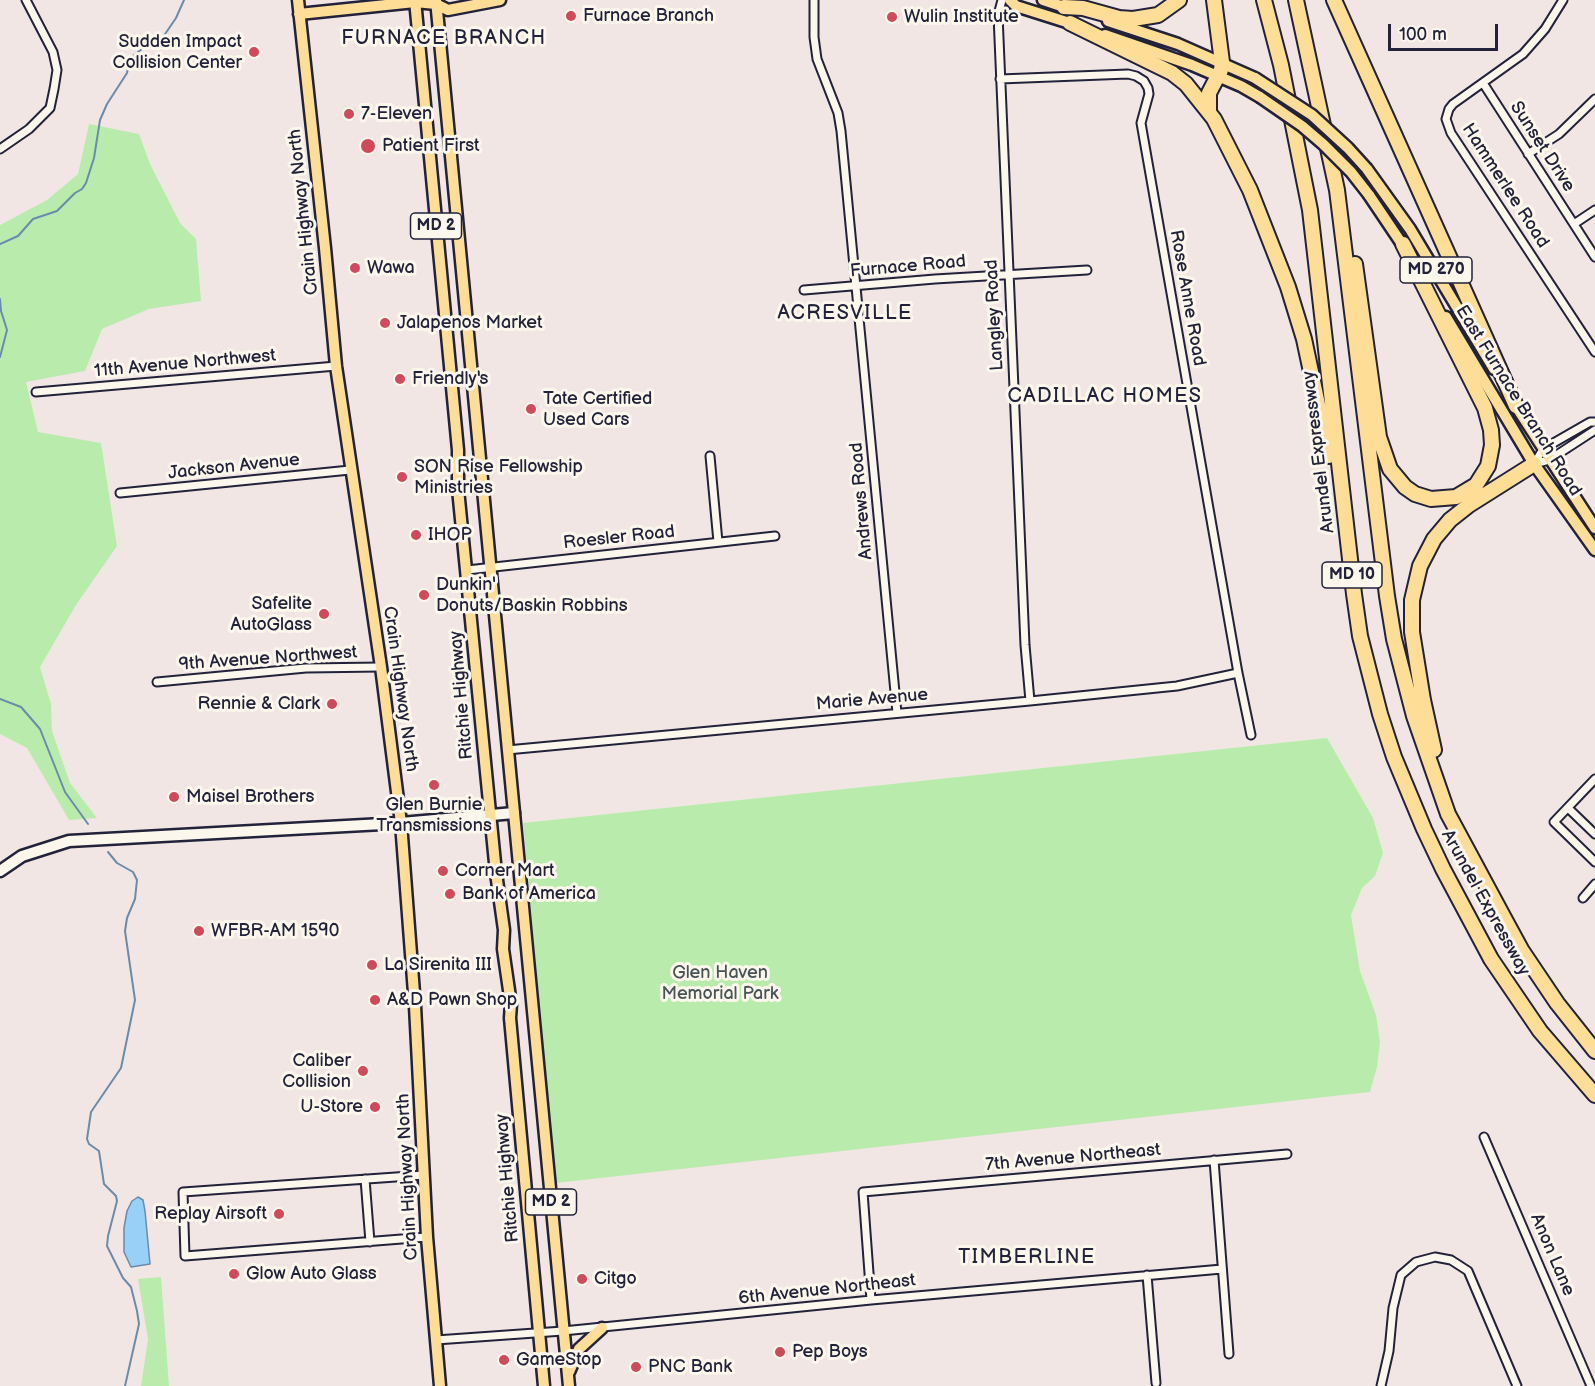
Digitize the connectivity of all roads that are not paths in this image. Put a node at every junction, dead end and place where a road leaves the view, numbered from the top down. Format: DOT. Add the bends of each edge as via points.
graph roads {
  1 [pos="26,0"];
  2 [pos="298,0"];
  3 [pos="500,0"];
  4 [pos="814,0"];
  5 [pos="1002,0"];
  6 [pos="1010,0"];
  7 [pos="1043,0"];
  8 [pos="1179,0"];
  9 [pos="1214,0"];
  10 [pos="1264,0"];
  11 [pos="1296,0"];
  12 [pos="1334,0"];
  13 [pos="1563,0"];
  14 [pos="415,1"];
  15 [pos="440,1"];
  16 [pos="1064,7"];
  17 [pos="299,14"];
  18 [pos="1070,23"];
  19 [pos="1222,62"];
  20 [pos="1218,76"];
  21 [pos="1000,79"];
  22 [pos="1483,83"];
  23 [pos="1595,99"];
  24 [pos="1209,112"];
  25 [pos="0,149"];
  26 [pos="1528,154"];
  27 [pos="1336,190"];
  28 [pos="1595,210"];
  29 [pos="1574,224"];
  30 [pos="1403,244"];
  31 [pos="1595,257"];
  32 [pos="1087,270"];
  33 [pos="1008,274"];
  34 [pos="856,286"];
  35 [pos="804,290"];
  36 [pos="1595,352"];
  37 [pos="336,366"];
  38 [pos="36,392"];
  39 [pos="1516,406"];
  40 [pos="1595,422"];
  41 [pos="1595,430"];
  42 [pos="1543,449"];
  43 [pos="710,456"];
  44 [pos="1550,460"];
  45 [pos="1534,464"];
  46 [pos="351,470"];
  47 [pos="120,493"];
  48 [pos="1595,528"];
  49 [pos="1346,530"];
  50 [pos="775,536"];
  51 [pos="718,542"];
  52 [pos="1595,550"];
  53 [pos="490,567"];
  54 [pos="467,570"];
  55 [pos="381,668"];
  56 [pos="1238,673"];
  57 [pos="157,682"];
  58 [pos="1030,701"];
  59 [pos="897,712"];
  60 [pos="1251,735"];
  61 [pos="507,750"];
  62 [pos="1595,779"];
  63 [pos="1568,808"];
  64 [pos="513,813"];
  65 [pos="1448,814"];
  66 [pos="490,816"];
  67 [pos="401,823"];
  68 [pos="1595,834"];
  69 [pos="1595,862"];
  70 [pos="0,871"];
  71 [pos="1595,884"];
  72 [pos="1583,898"];
  73 [pos="1595,1051"];
  74 [pos="1595,1095"];
  75 [pos="1484,1137"];
  76 [pos="1287,1155"];
  77 [pos="1214,1160"];
  78 [pos="424,1175"];
  79 [pos="365,1179"];
  80 [pos="427,1237"];
  81 [pos="370,1242"];
  82 [pos="1222,1269"];
  83 [pos="1147,1275"];
  84 [pos="871,1300"];
  85 [pos="602,1328"];
  86 [pos="563,1331"];
  87 [pos="538,1333"];
  88 [pos="436,1340"];
  89 [pos="1229,1354"];
  90 [pos="568,1380"];
  91 [pos="1156,1383"];
  92 [pos="440,1386"];
  93 [pos="544,1386"];
  94 [pos="1381,1386"];
  95 [pos="1517,1386"];
  96 [pos="1591,1386"];
  1 -- 25 [label="street" via="53,51 57,70 54,89 50,108"];
  2 -- 17 [label="main road, Crain Highway North"];
  3 -- 15 [label="main road" via="448,10"];
  4 -- 34 [label="street, Andrews Road" via="816,59 838,113 841,131"];
  5 -- 21 [label="street, Langley Road" via="998,15"];
  6 -- 18 [label="main road, East Furnace Branch Road / MD 270" via="1016,6"];
  7 -- 16 [label="main road, East Furnace Branch Road / MD 270"];
  8 -- 16 [label="highway" via="1158,15 1133,19"];
  9 -- 19 [label="highway"];
  10 -- 49 [label="highway, Arundel Expressway / MD 10" via="1310,210"];
  11 -- 27 [label="highway, Arundel Expressway / MD 10"];
  12 -- 39 [label="highway"];
  13 -- 22 [label="street, Hammerlee Road" via="1523,54"];
  14 -- 15 [label="main road"];
  14 -- 17 [label="main road"];
  14 -- 54 [label="main road, Ritchie Highway / MD 2"];
  15 -- 53 [label="main road, MD 2"];
  16 -- 19 [label="main road, East Furnace Branch Road / MD 270" via="1154,35"];
  17 -- 37 [label="main road, Crain Highway North"];
  18 -- 20 [label="main road, East Furnace Branch Road / MD 270"];
  18 -- 24 [label="highway" via="1172,73"];
  19 -- 20 [label="highway"];
  19 -- 39 [label="main road, East Furnace Branch Road / MD 270, bridge" via="1255,78 1312,116 1367,169 1410,229"];
  20 -- 24 [label="highway" via="1209,93"];
  20 -- 30 [label="main road, East Furnace Branch Road / MD 270, bridge" via="1260,97 1323,144 1351,172"];
  21 -- 33 [label="street, Langley Road"];
  21 -- 56 [label="street, Rose Anne Road" via="1128,74 1144,81 1148,88 1141,123"];
  22 -- 26 [label="street, Sunset Drive"];
  22 -- 36 [label="street, Hammerlee Road" via="1449,109 1448,127"];
  23 -- 26 [label="street" via="1559,134"];
  24 -- 49 [label="highway" via="1250,190 1288,287 1319,405 1337,514"];
  26 -- 29 [label="street, Sunset Drive"];
  27 -- 30 [label="highway" via="1346,214 1384,455 1397,480 1410,491 1431,499 1449,498 1466,492 1481,478 1489,459 1491,430 1485,408"];
  27 -- 65 [label="highway, Arundel Expressway / MD 10" via="1394,639 1414,716"];
  28 -- 29 [label="street"];
  29 -- 31 [label="street, Sunset Drive"];
  30 -- 45 [label="main road, East Furnace Branch Road / MD 270"];
  32 -- 33 [label="street, Furnace Road"];
  33 -- 34 [label="street, Furnace Road"];
  33 -- 58 [label="street, Langley Road"];
  34 -- 35 [label="street, Furnace Road"];
  34 -- 59 [label="street, Andrews Road"];
  37 -- 38 [label="street, 11th Avenue Northwest"];
  37 -- 46 [label="main road, Crain Highway North"];
  39 -- 42 [label="main road, East Furnace Branch Road / MD 270"];
  40 -- 42 [label="street"];
  41 -- 44 [label="street"];
  42 -- 44 [label="main road, East Furnace Branch Road / MD 270"];
  42 -- 45 [label="street"];
  43 -- 51 [label="street"];
  44 -- 45 [label="street"];
  44 -- 48 [label="main road, East Furnace Branch Road / MD 270"];
  45 -- 52 [label="main road, East Furnace Branch Road / MD 270"];
  45 -- 65 [label="highway" via="1450,520 1434,539 1414,585 1412,632 1422,700 1441,769"];
  46 -- 47 [label="street, Jackson Avenue"];
  46 -- 55 [label="main road, Crain Highway North"];
  49 -- 74 [label="highway, Arundel Expressway / MD 10" via="1370,676 1394,757 1420,820 1491,960 1540,1031"];
  50 -- 51 [label="street, Roesler Road"];
  51 -- 53 [label="street, Roesler Road"];
  53 -- 54 [label="street, Roesler Road"];
  53 -- 61 [label="main road, MD 2"];
  54 -- 66 [label="main road, Ritchie Highway / MD 2"];
  55 -- 57 [label="street, 9th Avenue Northwest" via="306,668"];
  55 -- 67 [label="main road, Crain Highway North"];
  56 -- 58 [label="street, Marie Avenue" via="1177,686"];
  56 -- 60 [label="street, Rose Anne Road"];
  58 -- 59 [label="street, Marie Avenue"];
  59 -- 61 [label="street, Marie Avenue"];
  61 -- 64 [label="main road, MD 2"];
  62 -- 63 [label="street"];
  63 -- 68 [label="street"];
  63 -- 69 [label="street" via="1554,822"];
  64 -- 66 [label="street"];
  64 -- 86 [label="main road, MD 2"];
  65 -- 73 [label="highway, Arundel Expressway / MD 10" via="1522,951"];
  66 -- 67 [label="street"];
  66 -- 87 [label="main road, Ritchie Highway / MD 2" via="511,1004"];
  67 -- 70 [label="street" via="69,841 22,856"];
  67 -- 78 [label="main road, Crain Highway North"];
  71 -- 72 [label="street"];
  75 -- 96 [label="street, Anon Lane"];
  76 -- 77 [label="street, 7th Avenue Northeast"];
  77 -- 82 [label="street"];
  77 -- 84 [label="street, 7th Avenue Northeast" via="862,1192"];
  78 -- 79 [label="street"];
  78 -- 80 [label="main road, Crain Highway North"];
  79 -- 81 [label="street"];
  79 -- 81 [label="street" via="183,1192 185,1256"];
  80 -- 81 [label="street"];
  80 -- 88 [label="main road, Crain Highway North"];
  82 -- 83 [label="street, 6th Avenue Northeast"];
  82 -- 89 [label="street"];
  83 -- 84 [label="street, 6th Avenue Northeast"];
  83 -- 91 [label="street"];
  84 -- 85 [label="street, 6th Avenue Northeast"];
  85 -- 86 [label="street, 6th Avenue Northeast"];
  85 -- 90 [label="main road" via="579,1349"];
  86 -- 87 [label="street, 6th Avenue Northeast"];
  86 -- 90 [label="main road, MD 2"];
  87 -- 88 [label="street, 6th Avenue Northeast"];
  87 -- 93 [label="main road, Ritchie Highway / MD 2"];
  88 -- 92 [label="main road, Crain Highway North"];
  94 -- 95 [label="street" via="1401,1275 1416,1262 1436,1257 1451,1260 1468,1271"];
}
